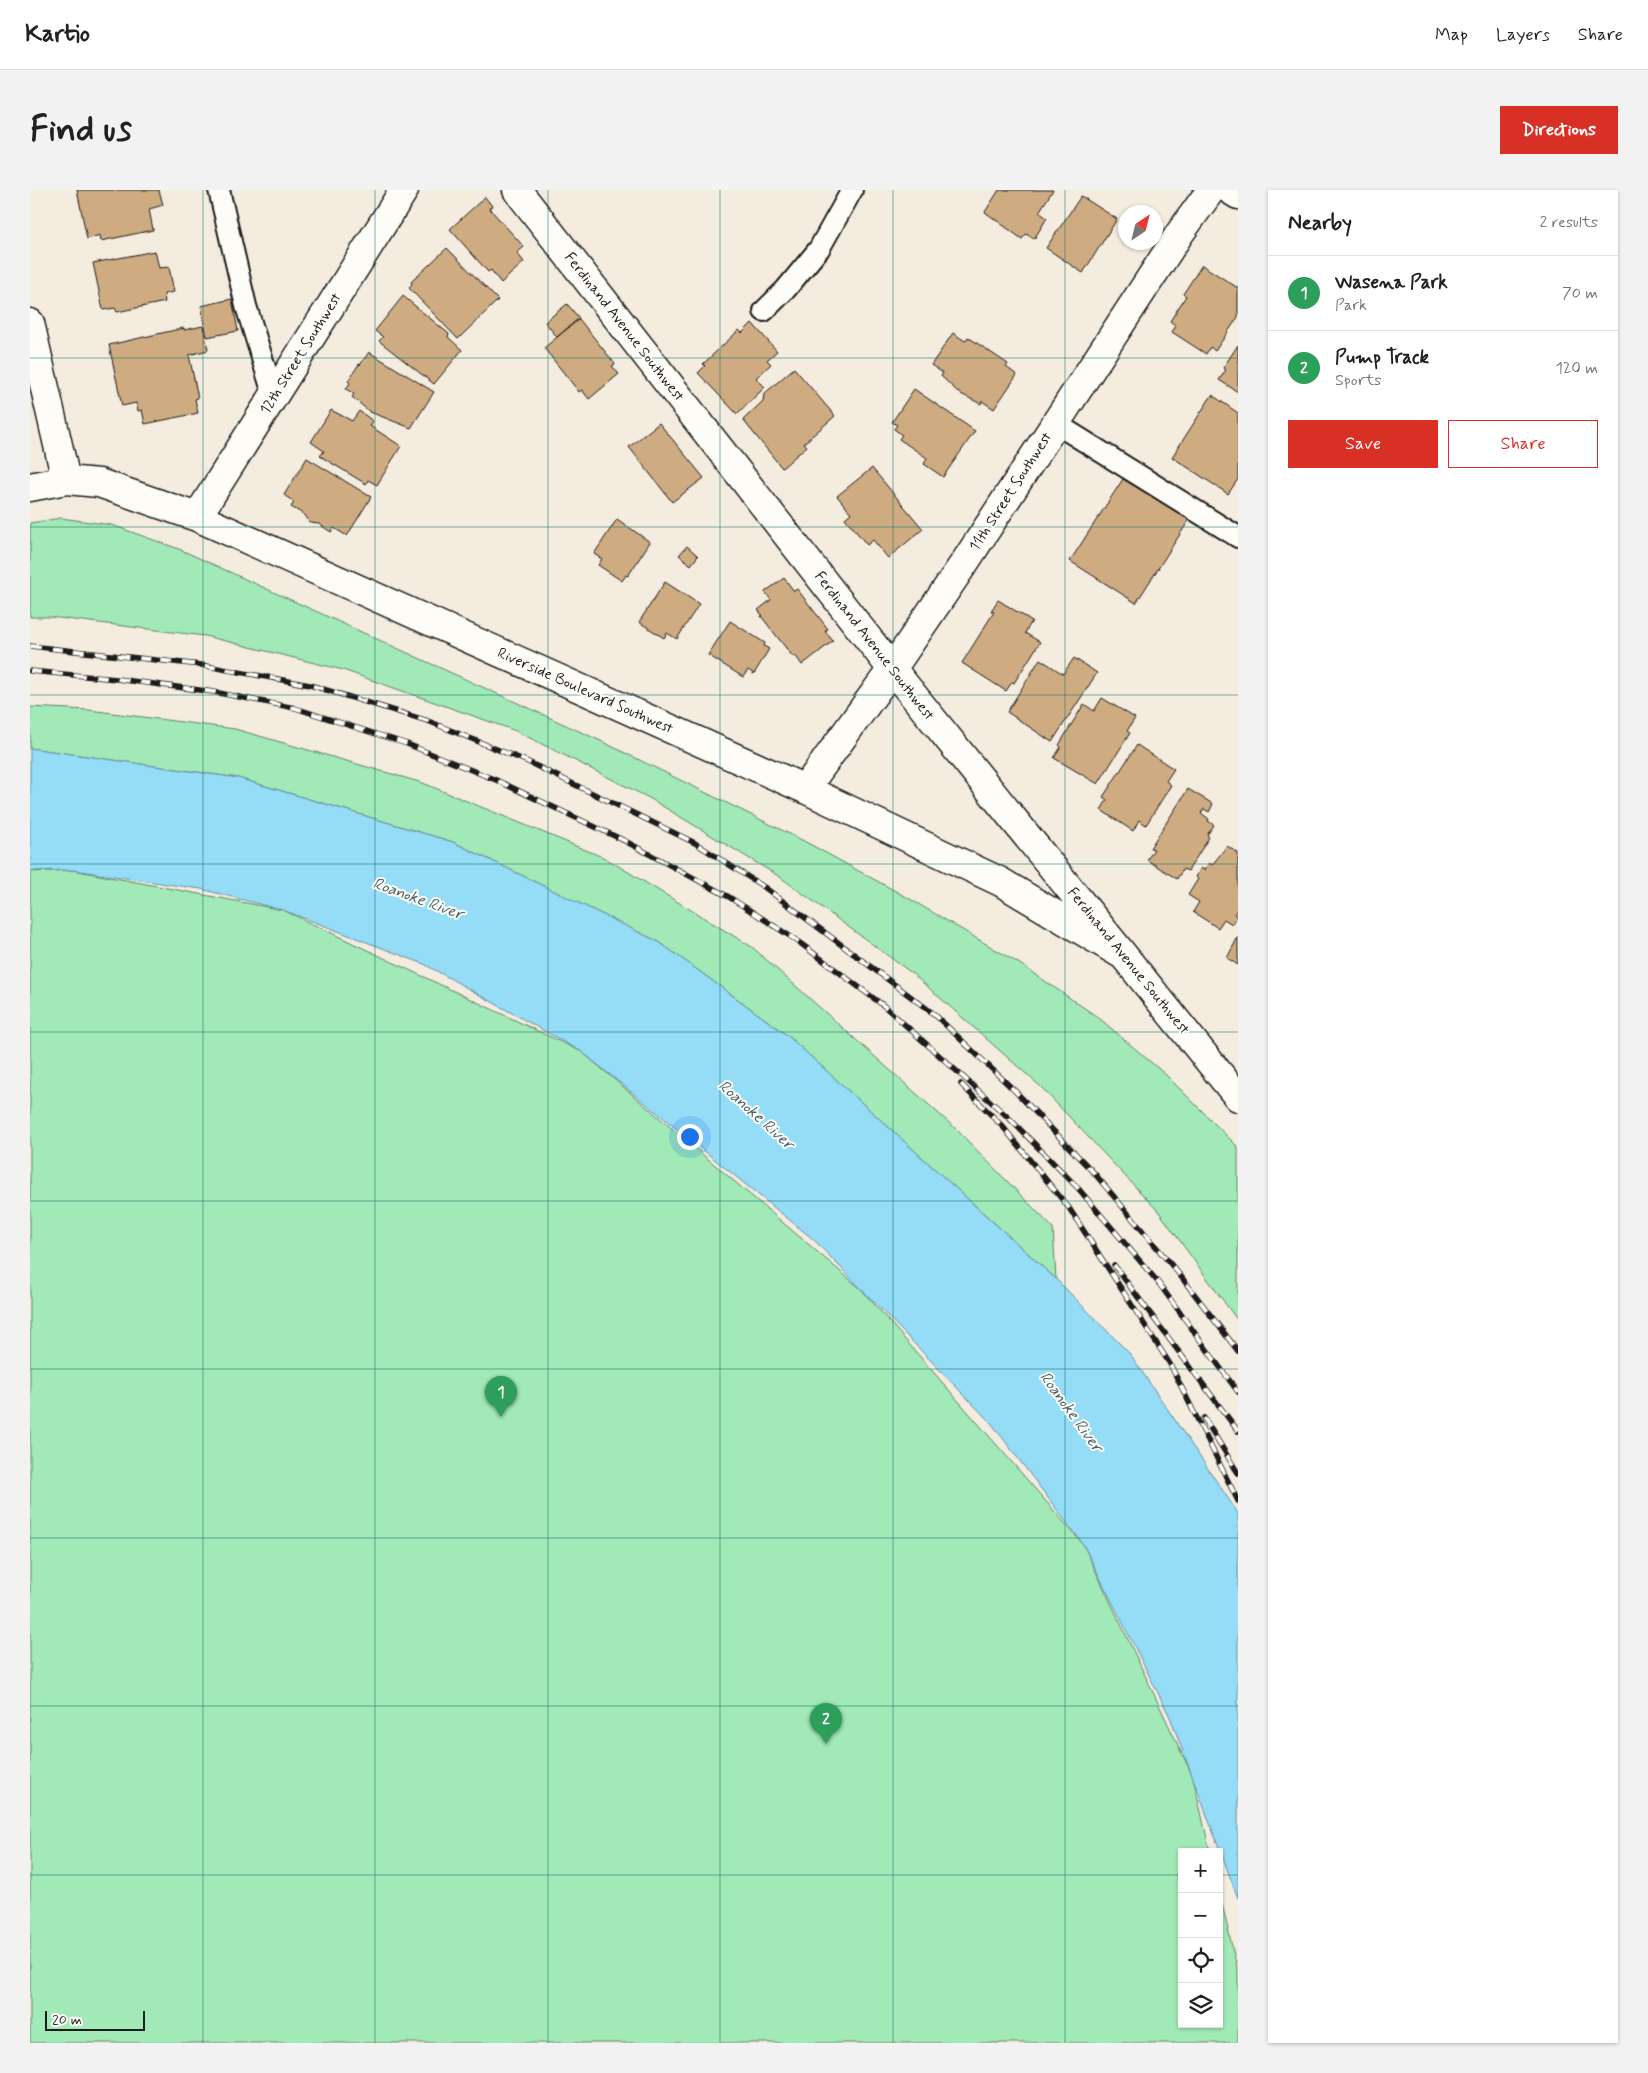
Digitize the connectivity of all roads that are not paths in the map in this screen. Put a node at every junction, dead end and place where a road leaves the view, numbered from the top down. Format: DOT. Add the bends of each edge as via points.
graph roads {
  1 [pos="219,190"];
  2 [pos="404,190"];
  3 [pos="516,190"];
  4 [pos="852,190"];
  5 [pos="1210,190"];
  6 [pos="1230,190"];
  7 [pos="1238,195"];
  8 [pos="764,310"];
  9 [pos="30,323"];
  10 [pos="274,397"];
  11 [pos="1055,423"];
  12 [pos="66,480"];
  13 [pos="30,487"];
  14 [pos="197,517"];
  15 [pos="1238,536"];
  16 [pos="892,669"];
  17 [pos="804,789"];
  18 [pos="1121,954"];
  19 [pos="1238,1097"];
  1 -- 10 [label="lane" via="246,306"];
  2 -- 10 [label="street, 12th Street Southwest"];
  3 -- 16 [label="street, Ferdinand Avenue Southwest"];
  4 -- 8 [label="lane" via="819,249"];
  5 -- 11 [label="street, 11th Street Southwest"];
  6 -- 7 [label="street"];
  9 -- 12 [label="street"];
  10 -- 14 [label="street, 12th Street Southwest"];
  11 -- 15 [label="lane"];
  11 -- 16 [label="street, 11th Street Southwest" via="968,559"];
  12 -- 13 [label="street, Riverside Boulevard Southwest"];
  12 -- 14 [label="street, Riverside Boulevard Southwest" via="99,483"];
  14 -- 17 [label="street, Riverside Boulevard Southwest"];
  16 -- 17 [label="street, 11th Street Southwest"];
  16 -- 18 [label="street, Ferdinand Avenue Southwest"];
  17 -- 18 [label="street, Riverside Boulevard Southwest" via="1001,882"];
  18 -- 19 [label="street, Ferdinand Avenue Southwest"];
}
